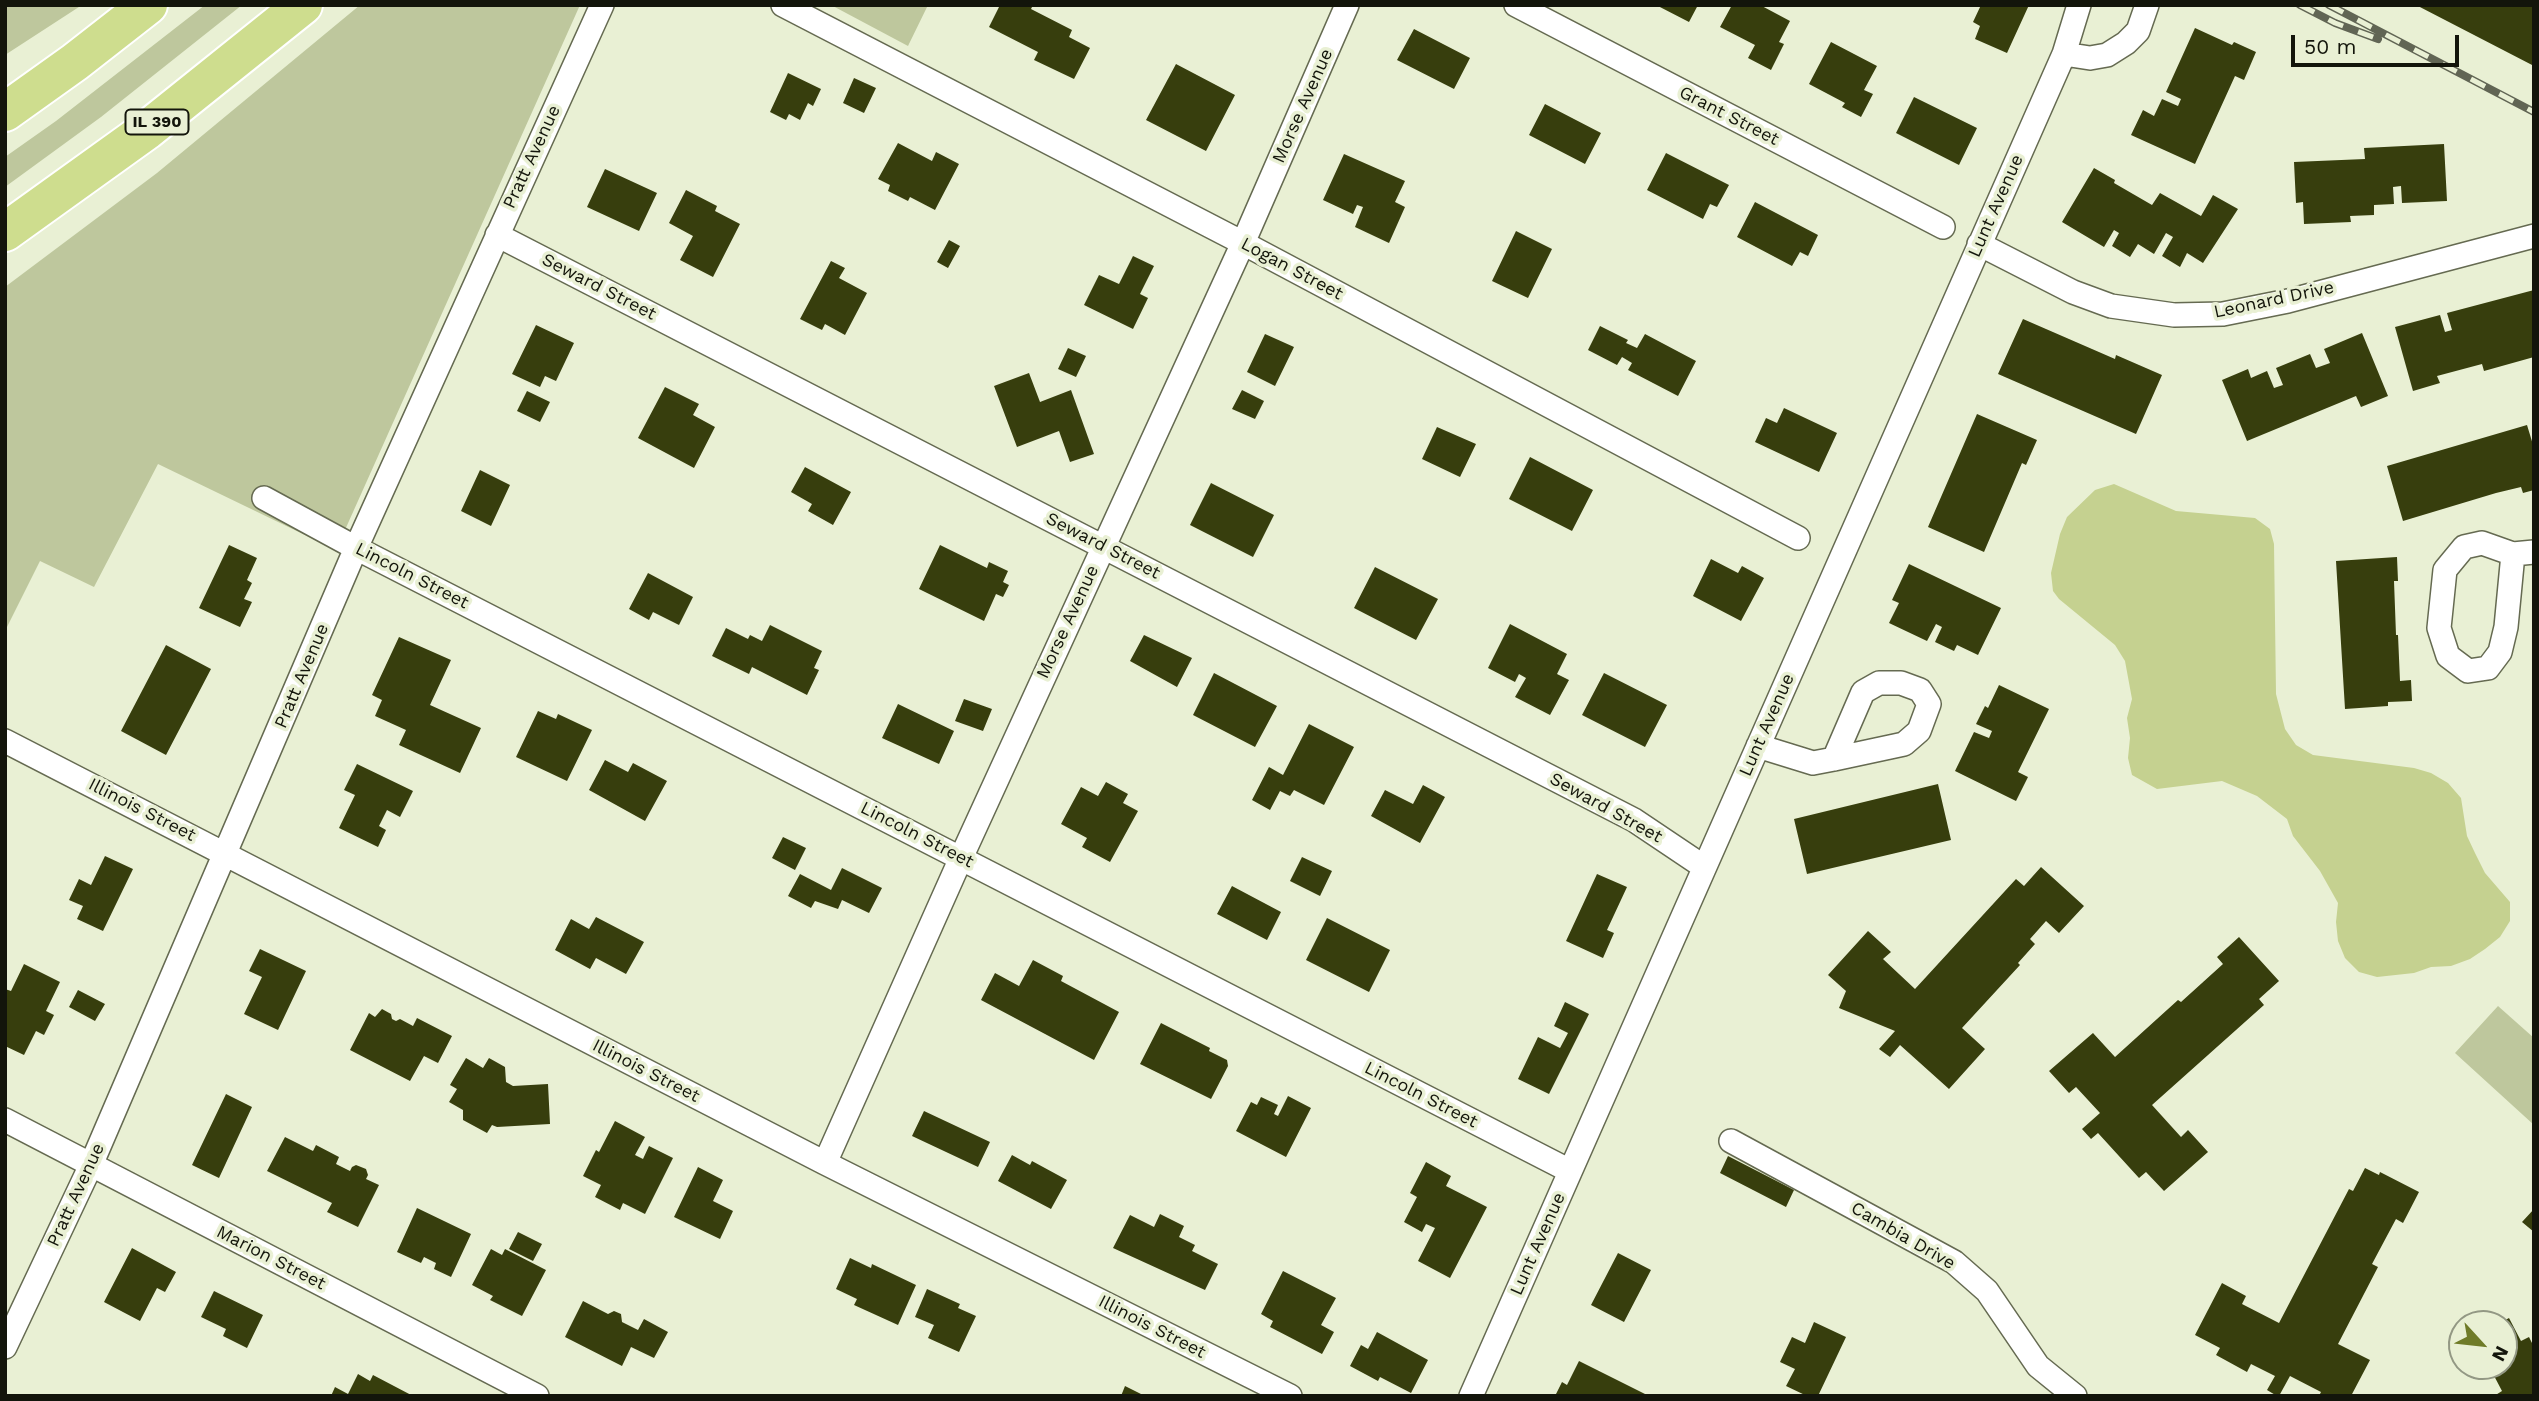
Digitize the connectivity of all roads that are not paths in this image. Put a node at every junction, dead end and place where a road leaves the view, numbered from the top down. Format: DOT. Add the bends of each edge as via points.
graph roads {
  1 [pos="148,5"];
  2 [pos="303,5"];
  3 [pos="602,5"];
  4 [pos="783,5"];
  5 [pos="1347,5"];
  6 [pos="1516,5"];
  7 [pos="2079,5"];
  8 [pos="2147,5"];
  9 [pos="2064,54"];
  10 [pos="5,112"];
  11 [pos="1943,227"];
  12 [pos="5,232"];
  13 [pos="497,235"];
  14 [pos="2534,236"];
  15 [pos="1243,243"];
  16 [pos="1979,244"];
  17 [pos="264,498"];
  18 [pos="1798,538"];
  19 [pos="1103,546"];
  20 [pos="356,548"];
  21 [pos="2523,553"];
  22 [pos="5,741"];
  23 [pos="1758,746"];
  24 [pos="1834,759"];
  25 [pos="227,853"];
  26 [pos="961,858"];
  27 [pos="1704,867"];
  28 [pos="5,1120"];
  29 [pos="1731,1140"];
  30 [pos="825,1163"];
  31 [pos="91,1165"];
  32 [pos="1570,1171"];
  33 [pos="5,1347"];
  34 [pos="537,1396"];
  35 [pos="1290,1396"];
  36 [pos="1471,1396"];
  37 [pos="2075,1396"];
  1 -- 10 [label="highway"];
  2 -- 12 [label="highway, IL 390" via="147,130"];
  3 -- 13 [label="street, Pratt Avenue"];
  4 -- 15 [label="street, Logan Street"];
  5 -- 15 [label="street, Morse Avenue"];
  6 -- 11 [label="street, Grant Street"];
  7 -- 9 [label="street, Lunt Avenue"];
  8 -- 9 [label="street" via="2138,31 2107,55"];
  9 -- 16 [label="street, Lunt Avenue"];
  13 -- 19 [label="street, Seward Street"];
  13 -- 20 [label="street, Pratt Avenue"];
  14 -- 16 [label="street, Leonard Drive" via="2288,301 2223,314 2174,315 2111,306"];
  15 -- 18 [label="street, Logan Street"];
  15 -- 19 [label="street, Morse Avenue"];
  16 -- 23 [label="street, Lunt Avenue"];
  17 -- 20 [label="street, Lincoln Street"];
  19 -- 26 [label="street, Morse Avenue"];
  19 -- 27 [label="street, Seward Street" via="1634,820"];
  20 -- 25 [label="street, Pratt Avenue"];
  20 -- 26 [label="street, Lincoln Street"];
  21 -- 21 [label="street" via="2500,652 2488,668 2468,671 2448,656 2439,628 2445,570 2463,547 2482,543"];
  22 -- 25 [label="street, Illinois Street"];
  23 -- 24 [label="street" via="1813,763"];
  23 -- 27 [label="street, Lunt Avenue"];
  25 -- 30 [label="street, Illinois Street"];
  25 -- 31 [label="street, Pratt Avenue"];
  26 -- 30 [label="street, Morse Avenue"];
  26 -- 32 [label="street, Lincoln Street"];
  27 -- 32 [label="street, Lunt Avenue"];
  28 -- 31 [label="street, Marion Street"];
  29 -- 37 [label="street, Cambia Drive" via="1954,1262 1987,1291 2038,1366"];
  30 -- 35 [label="street, Illinois Street"];
  31 -- 33 [label="street, Pratt Avenue"];
  31 -- 34 [label="street, Marion Street"];
  32 -- 36 [label="street, Lunt Avenue"];
}
